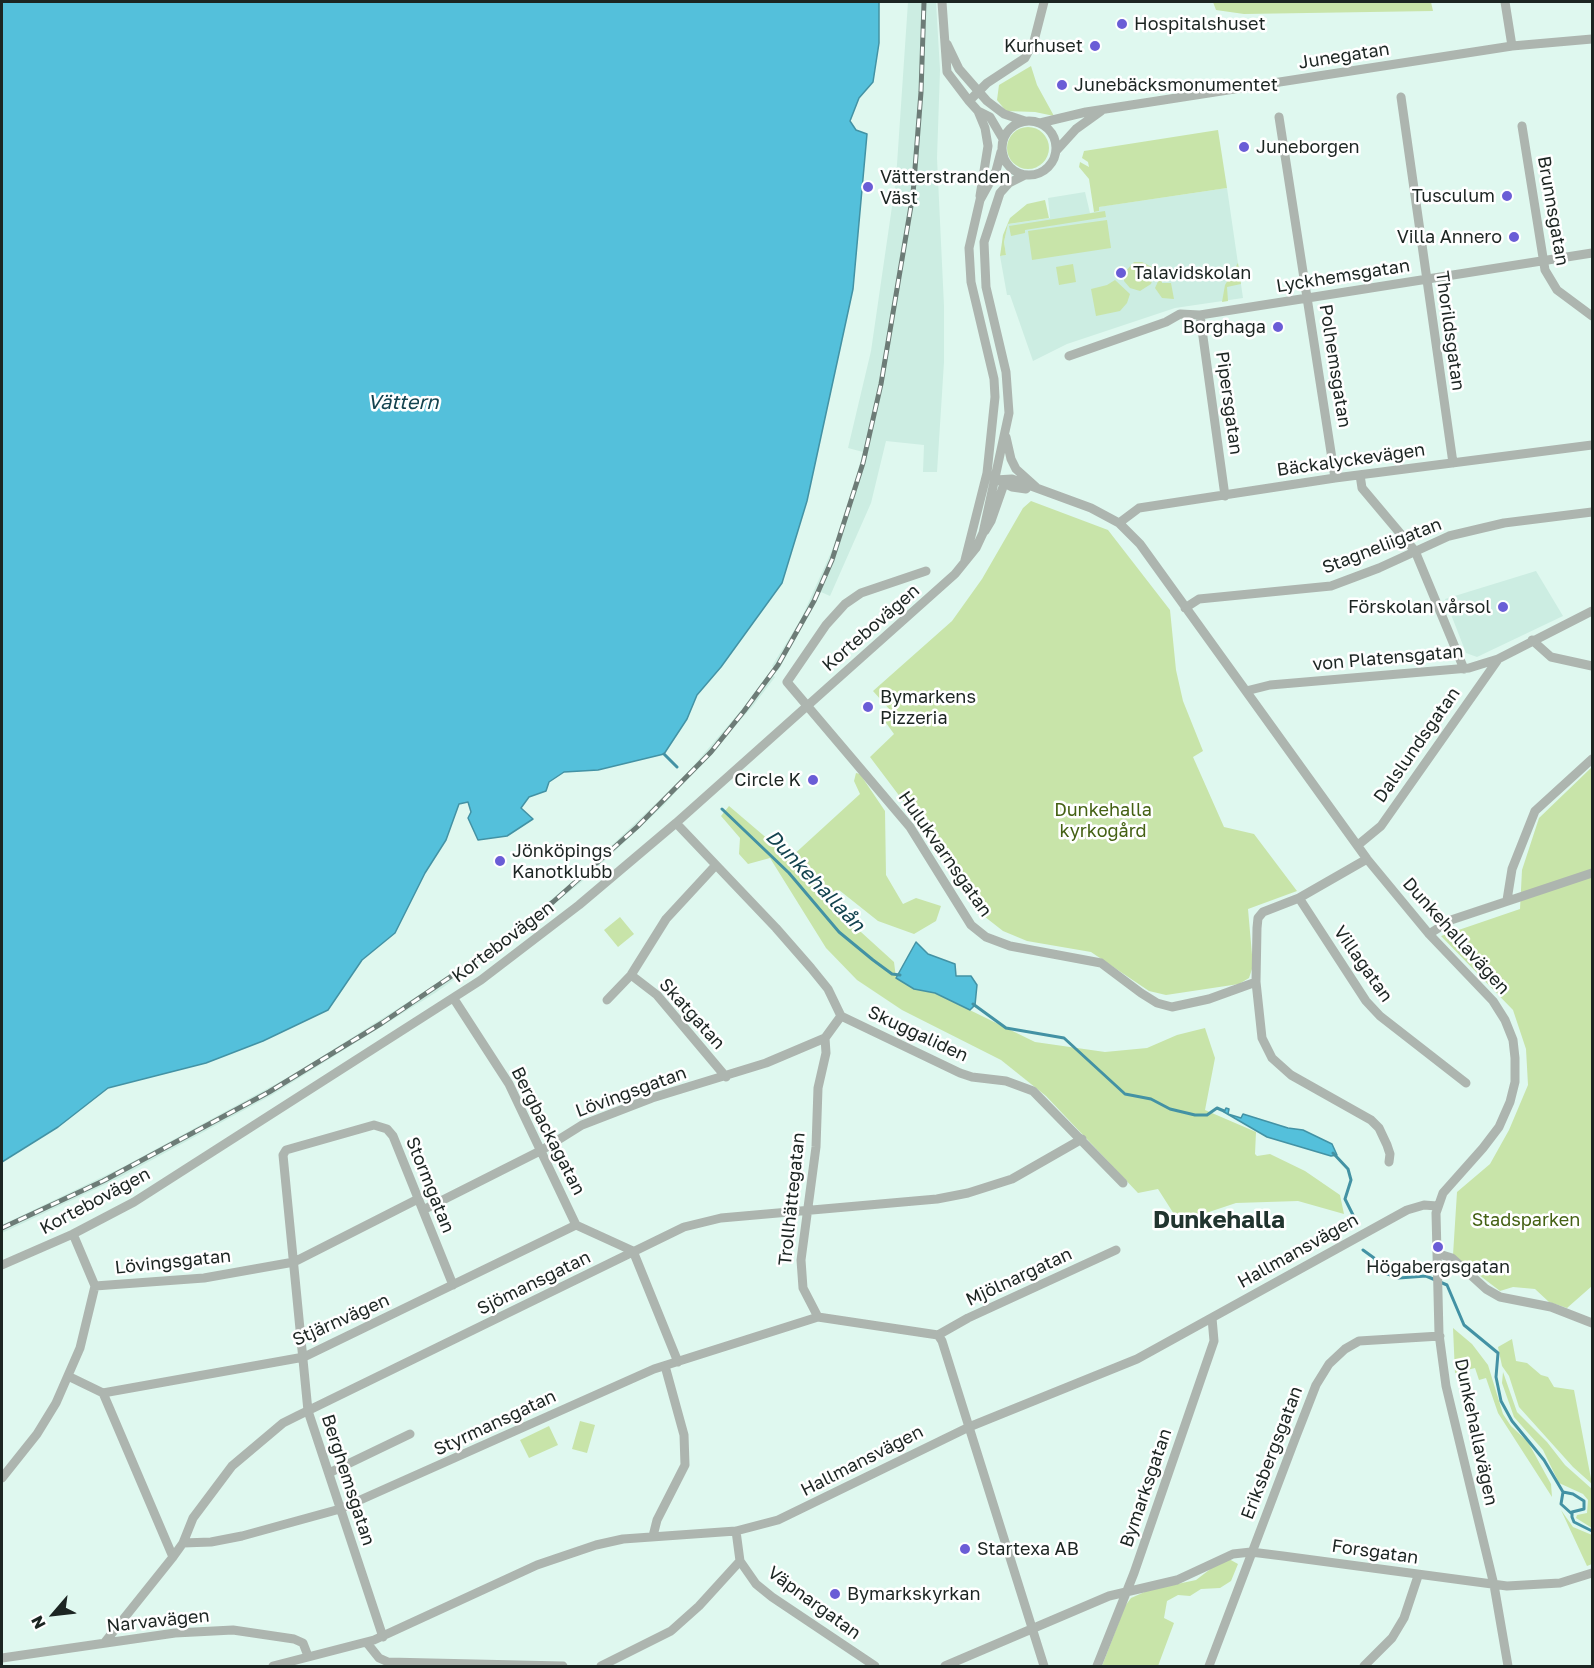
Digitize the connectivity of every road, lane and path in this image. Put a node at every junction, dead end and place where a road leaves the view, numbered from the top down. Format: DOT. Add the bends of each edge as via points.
graph roads {
  1 [pos="942,2"];
  2 [pos="1044,2"];
  3 [pos="1505,2"];
  4 [pos="945,39"];
  5 [pos="1593,39"];
  6 [pos="1512,46"];
  7 [pos="979,92"];
  8 [pos="1401,97"];
  9 [pos="969,101"];
  10 [pos="978,111"];
  11 [pos="1101,111"];
  12 [pos="1279,117"];
  13 [pos="1025,121"];
  14 [pos="1040,123"];
  15 [pos="1522,126"];
  16 [pos="1003,139"];
  17 [pos="1056,151"];
  18 [pos="1001,152"];
  19 [pos="1025,175"];
  20 [pos="980,200"];
  21 [pos="1593,253"];
  22 [pos="1542,261"];
  23 [pos="1425,280"];
  24 [pos="1308,298"];
  25 [pos="1200,315"];
  26 [pos="1593,316"];
  27 [pos="1069,356"];
  28 [pos="1006,434"];
  29 [pos="1593,445"];
  30 [pos="1453,463"];
  31 [pos="1360,475"];
  32 [pos="1335,478"];
  33 [pos="995,479"];
  34 [pos="1041,491"];
  35 [pos="1225,496"];
  36 [pos="1593,512"];
  37 [pos="1119,523"];
  38 [pos="1415,551"];
  39 [pos="964,563"];
  40 [pos="926,571"];
  41 [pos="1185,608"];
  42 [pos="1593,611"];
  43 [pos="1532,640"];
  44 [pos="1498,658"];
  45 [pos="1593,666"];
  46 [pos="1464,669"];
  47 [pos="1246,691"];
  48 [pos="808,705"];
  49 [pos="1593,759"];
  50 [pos="676,823"];
  51 [pos="1358,845"];
  52 [pos="1367,859"];
  53 [pos="715,866"];
  54 [pos="1593,873"];
  55 [pos="1299,898"];
  56 [pos="1507,900"];
  57 [pos="1429,934"];
  58 [pos="631,975"];
  59 [pos="1256,982"];
  60 [pos="454,999"];
  61 [pos="607,1000"];
  62 [pos="841,1016"];
  63 [pos="825,1038"];
  64 [pos="726,1077"];
  65 [pos="1466,1083"];
  66 [pos="1082,1139"];
  67 [pos="286,1150"];
  68 [pos="542,1150"];
  69 [pos="1389,1162"];
  70 [pos="1123,1183"];
  71 [pos="418,1199"];
  72 [pos="1437,1206"];
  73 [pos="423,1210"];
  74 [pos="808,1210"];
  75 [pos="576,1226"];
  76 [pos="73,1234"];
  77 [pos="1116,1250"];
  78 [pos="633,1251"];
  79 [pos="1438,1254"];
  80 [pos="294,1262"];
  81 [pos="2,1265"];
  82 [pos="453,1285"];
  83 [pos="95,1286"];
  84 [pos="818,1317"];
  85 [pos="1212,1318"];
  86 [pos="1593,1323"];
  87 [pos="938,1335"];
  88 [pos="1440,1336"];
  89 [pos="304,1357"];
  90 [pos="678,1362"];
  91 [pos="664,1365"];
  92 [pos="70,1377"];
  93 [pos="103,1393"];
  94 [pos="309,1411"];
  95 [pos="969,1427"];
  96 [pos="410,1434"];
  97 [pos="329,1473"];
  98 [pos="2,1478"];
  99 [pos="340,1509"];
  100 [pos="736,1531"];
  101 [pos="653,1536"];
  102 [pos="183,1544"];
  103 [pos="1251,1552"];
  104 [pos="173,1557"];
  105 [pos="740,1561"];
  106 [pos="1593,1574"];
  107 [pos="1418,1576"];
  108 [pos="1494,1585"];
  109 [pos="1127,1591"];
  110 [pos="1031,1629"];
  111 [pos="383,1637"];
  112 [pos="105,1642"];
  113 [pos="367,1643"];
  114 [pos="308,1656"];
  115 [pos="2,1658"];
  116 [pos="273,1666"];
  117 [pos="563,1666"];
  118 [pos="601,1666"];
  119 [pos="875,1666"];
  120 [pos="945,1666"];
  121 [pos="1044,1666"];
  122 [pos="1097,1666"];
  123 [pos="1209,1666"];
  124 [pos="1364,1666"];
  125 [pos="1508,1666"];
  1 -- 4 [label="street"];
  2 -- 7 [label="street" via="1026,58"];
  3 -- 6 [label="street"];
  4 -- 7 [label="street" via="959,69"];
  4 -- 9 [label="street" via="948,72"];
  5 -- 6 [label="street, Junegatan"];
  6 -- 11 [label="street, Junegatan"];
  7 -- 9 [label="street"];
  7 -- 13 [label="street" via="995,108"];
  8 -- 23 [label="street, Thorildsgatan"];
  9 -- 10 [label="street"];
  10 -- 16 [label="street" via="990,117"];
  10 -- 20 [label="street" via="988,146"];
  11 -- 14 [label="street, Junegatan"];
  11 -- 17 [label="street, Junegatan" via="1076,129"];
  12 -- 24 [label="street, Polhemsgatan"];
  13 -- 14 [label="street"];
  13 -- 16 [label="street" via="1010,128"];
  14 -- 17 [label="street" via="1051,133"];
  15 -- 22 [label="street, Brunnsgatan"];
  16 -- 18 [label="street"];
  17 -- 19 [label="street" via="1045,170"];
  18 -- 19 [label="street" via="1009,168"];
  18 -- 20 [label="street, Kortebovägen" via="996,171"];
  19 -- 28 [label="street, Kortebovägen" via="1000,193 984,242 986,287 1008,388"];
  20 -- 33 [label="street, Kortebovägen" via="970,236 969,264 994,379"];
  21 -- 22 [label="street, Lyckhemsgatan"];
  22 -- 23 [label="street, Lyckhemsgatan"];
  22 -- 26 [label="street, Brunnsgatan" via="1557,290"];
  23 -- 24 [label="street, Lyckhemsgatan"];
  23 -- 30 [label="street, Thorildsgatan"];
  24 -- 25 [label="street, Lyckhemsgatan"];
  24 -- 32 [label="street, Polhemsgatan"];
  25 -- 27 [label="street, Lyckhemsgatan" via="1180,314"];
  25 -- 35 [label="street, Pipersgatan"];
  28 -- 33 [label="street, Kortebovägen"];
  28 -- 34 [label="street" via="1016,469"];
  29 -- 30 [label="street, Bäckalyckevägen"];
  30 -- 31 [label="street, Bäckalyckevägen"];
  31 -- 32 [label="street, Bäckalyckevägen"];
  31 -- 38 [label="street" via="1362,488"];
  32 -- 35 [label="street, Bäckalyckevägen"];
  33 -- 34 [label="street, Dunkehallavägen" via="1006,478"];
  33 -- 39 [label="street, Kortebovägen"];
  33 -- 39 [label="street, Kortebovägen" via="983,533"];
  34 -- 37 [label="street, Dunkehallavägen" via="1091,507"];
  35 -- 37 [label="street, Bäckalyckevägen" via="1139,508"];
  36 -- 38 [label="street, Stagneliigatan" via="1504,523 1449,536"];
  37 -- 41 [label="street, Dunkehallavägen" via="1140,544"];
  38 -- 41 [label="street, Stagneliigatan" via="1331,586 1199,599"];
  38 -- 46 [label="street"];
  39 -- 48 [label="street, Kortebovägen" via="928,601"];
  40 -- 48 [label="street, Hulukvarnsgatan" via="861,593 826,625 788,682"];
  41 -- 47 [label="street, Dunkehallavägen"];
  42 -- 43 [label="street, von Platensgatan"];
  43 -- 44 [label="street, von Platensgatan"];
  43 -- 45 [label="street" via="1551,657"];
  44 -- 46 [label="street, von Platensgatan"];
  44 -- 51 [label="street, Dalslundsgatan" via="1381,826"];
  46 -- 47 [label="street, von Platensgatan" via="1270,685"];
  47 -- 51 [label="street, Dunkehallavägen"];
  48 -- 50 [label="street, Kortebovägen"];
  48 -- 59 [label="street, Hulukvarnsgatan" via="910,827 970,925 986,937 1029,950 1101,963 1157,1003 1172,1007"];
  49 -- 56 [label="street" via="1535,811 1512,869"];
  50 -- 53 [label="street"];
  50 -- 60 [label="street, Kortebovägen" via="579,905"];
  51 -- 52 [label="street, Dunkehallavägen"];
  52 -- 55 [label="street"];
  52 -- 57 [label="street, Dunkehallavägen"];
  53 -- 58 [label="street" via="666,919"];
  53 -- 62 [label="street" via="811,968 828,989"];
  54 -- 56 [label="street"];
  55 -- 59 [label="street" via="1271,908 1258,918"];
  55 -- 65 [label="street, Villagatan" via="1380,1016"];
  56 -- 57 [label="street" via="1451,920"];
  57 -- 72 [label="street, Dunkehallavägen" via="1493,1000 1513,1040 1515,1058 1515,1082 1499,1127 1455,1178"];
  58 -- 61 [label="street"];
  58 -- 64 [label="street, Skatgatan" via="657,995"];
  59 -- 69 [label="street" via="1262,1038 1272,1058 1291,1075 1371,1120 1387,1145"];
  60 -- 68 [label="street, Bergbackagatan" via="509,1084"];
  60 -- 76 [label="street, Kortebovägen" via="134,1202"];
  62 -- 63 [label="street"];
  62 -- 66 [label="street, Skuggaliden" via="960,1073 1006,1081 1033,1091"];
  63 -- 64 [label="street, Lövingsgatan"];
  63 -- 74 [label="street, Trollhättegatan"];
  64 -- 68 [label="street, Lövingsgatan" via="615,1111 582,1125"];
  66 -- 70 [label="street, Skuggaliden"];
  66 -- 74 [label="street, Sjömansgatan" via="1012,1179 968,1193"];
  67 -- 71 [label="street, Stormgatan" via="382,1126 393,1136"];
  67 -- 80 [label="street, Berghemsgatan" via="283,1155"];
  68 -- 73 [label="street, Lövingsgatan"];
  68 -- 75 [label="street, Bergbackagatan"];
  71 -- 73 [label="street, Stormgatan"];
  71 -- 80 [label="street, Lövingsgatan"];
  72 -- 79 [label="street, Dunkehallavägen"];
  72 -- 85 [label="street, Hallmansvägen" via="1407,1210"];
  73 -- 82 [label="street, Stormgatan"];
  74 -- 78 [label="street, Sjömansgatan" via="702,1222"];
  74 -- 84 [label="street, Trollhättegatan" via="801,1274 807,1299"];
  75 -- 78 [label="street"];
  75 -- 82 [label="street, Stjärnvägen"];
  76 -- 81 [label="street, Kortebovägen"];
  76 -- 83 [label="street"];
  77 -- 87 [label="street, Mjölnargatan"];
  78 -- 90 [label="street"];
  78 -- 94 [label="street, Sjömansgatan"];
  79 -- 86 [label="street" via="1452,1258 1500,1297 1551,1307"];
  79 -- 88 [label="street, Dunkehallavägen"];
  80 -- 83 [label="street, Lövingsgatan" via="204,1278"];
  80 -- 89 [label="street, Berghemsgatan"];
  82 -- 89 [label="street, Stjärnvägen"];
  83 -- 92 [label="street"];
  84 -- 87 [label="street"];
  84 -- 90 [label="street, Styrmansgatan"];
  85 -- 95 [label="street, Hallmansvägen" via="1137,1359"];
  85 -- 109 [label="street, Bymarksgatan" via="1214,1341"];
  87 -- 95 [label="street"];
  88 -- 103 [label="street, Eriksbergsgatan" via="1359,1341 1329,1364 1316,1385"];
  88 -- 108 [label="street, Dunkehallavägen" via="1446,1386"];
  89 -- 93 [label="street, Stjärnvägen"];
  89 -- 94 [label="street, Berghemsgatan"];
  90 -- 91 [label="street, Styrmansgatan"];
  91 -- 99 [label="street, Styrmansgatan"];
  91 -- 101 [label="street" via="684,1435 685,1458 682,1474 657,1520"];
  92 -- 93 [label="street"];
  92 -- 98 [label="street" via="37,1434"];
  93 -- 104 [label="street"];
  94 -- 97 [label="street, Berghemsgatan"];
  94 -- 102 [label="street, Sjömansgatan" via="283,1423 232,1466 193,1518"];
  95 -- 100 [label="street, Hallmansvägen" via="790,1515"];
  95 -- 110 [label="street"];
  96 -- 97 [label="street"];
  97 -- 99 [label="street, Berghemsgatan"];
  99 -- 102 [label="street, Styrmansgatan" via="242,1536"];
  99 -- 111 [label="street, Berghemsgatan"];
  100 -- 101 [label="street, Hallmansvägen"];
  100 -- 105 [label="street"];
  101 -- 111 [label="street, Hallmansvägen" via="596,1545 537,1565"];
  102 -- 104 [label="street, Sjömansgatan"];
  103 -- 107 [label="street, Forsgatan"];
  103 -- 109 [label="street" via="1233,1554 1177,1580"];
  103 -- 123 [label="street, Eriksbergsgatan"];
  104 -- 112 [label="street, Sjömansgatan"];
  105 -- 118 [label="street" via="671,1631"];
  105 -- 119 [label="street, Väpnargatan" via="756,1584 772,1597"];
  106 -- 108 [label="street, Forsgatan" via="1535,1586"];
  107 -- 108 [label="street, Forsgatan"];
  107 -- 124 [label="street" via="1404,1618 1392,1638"];
  108 -- 125 [label="street, Dunkehallavägen"];
  109 -- 110 [label="street"];
  109 -- 122 [label="street, Bymarksgatan"];
  110 -- 120 [label="street"];
  110 -- 121 [label="street"];
  111 -- 113 [label="street, Hallmansvägen"];
  112 -- 114 [label="street, Narvavägen" via="175,1632 234,1630 294,1639 303,1643"];
  112 -- 115 [label="street, Narvavägen"];
  113 -- 114 [label="street, Hallmansvägen"];
  113 -- 117 [label="street" via="379,1658 388,1662"];
  114 -- 116 [label="street, Hallmansvägen"];
}
